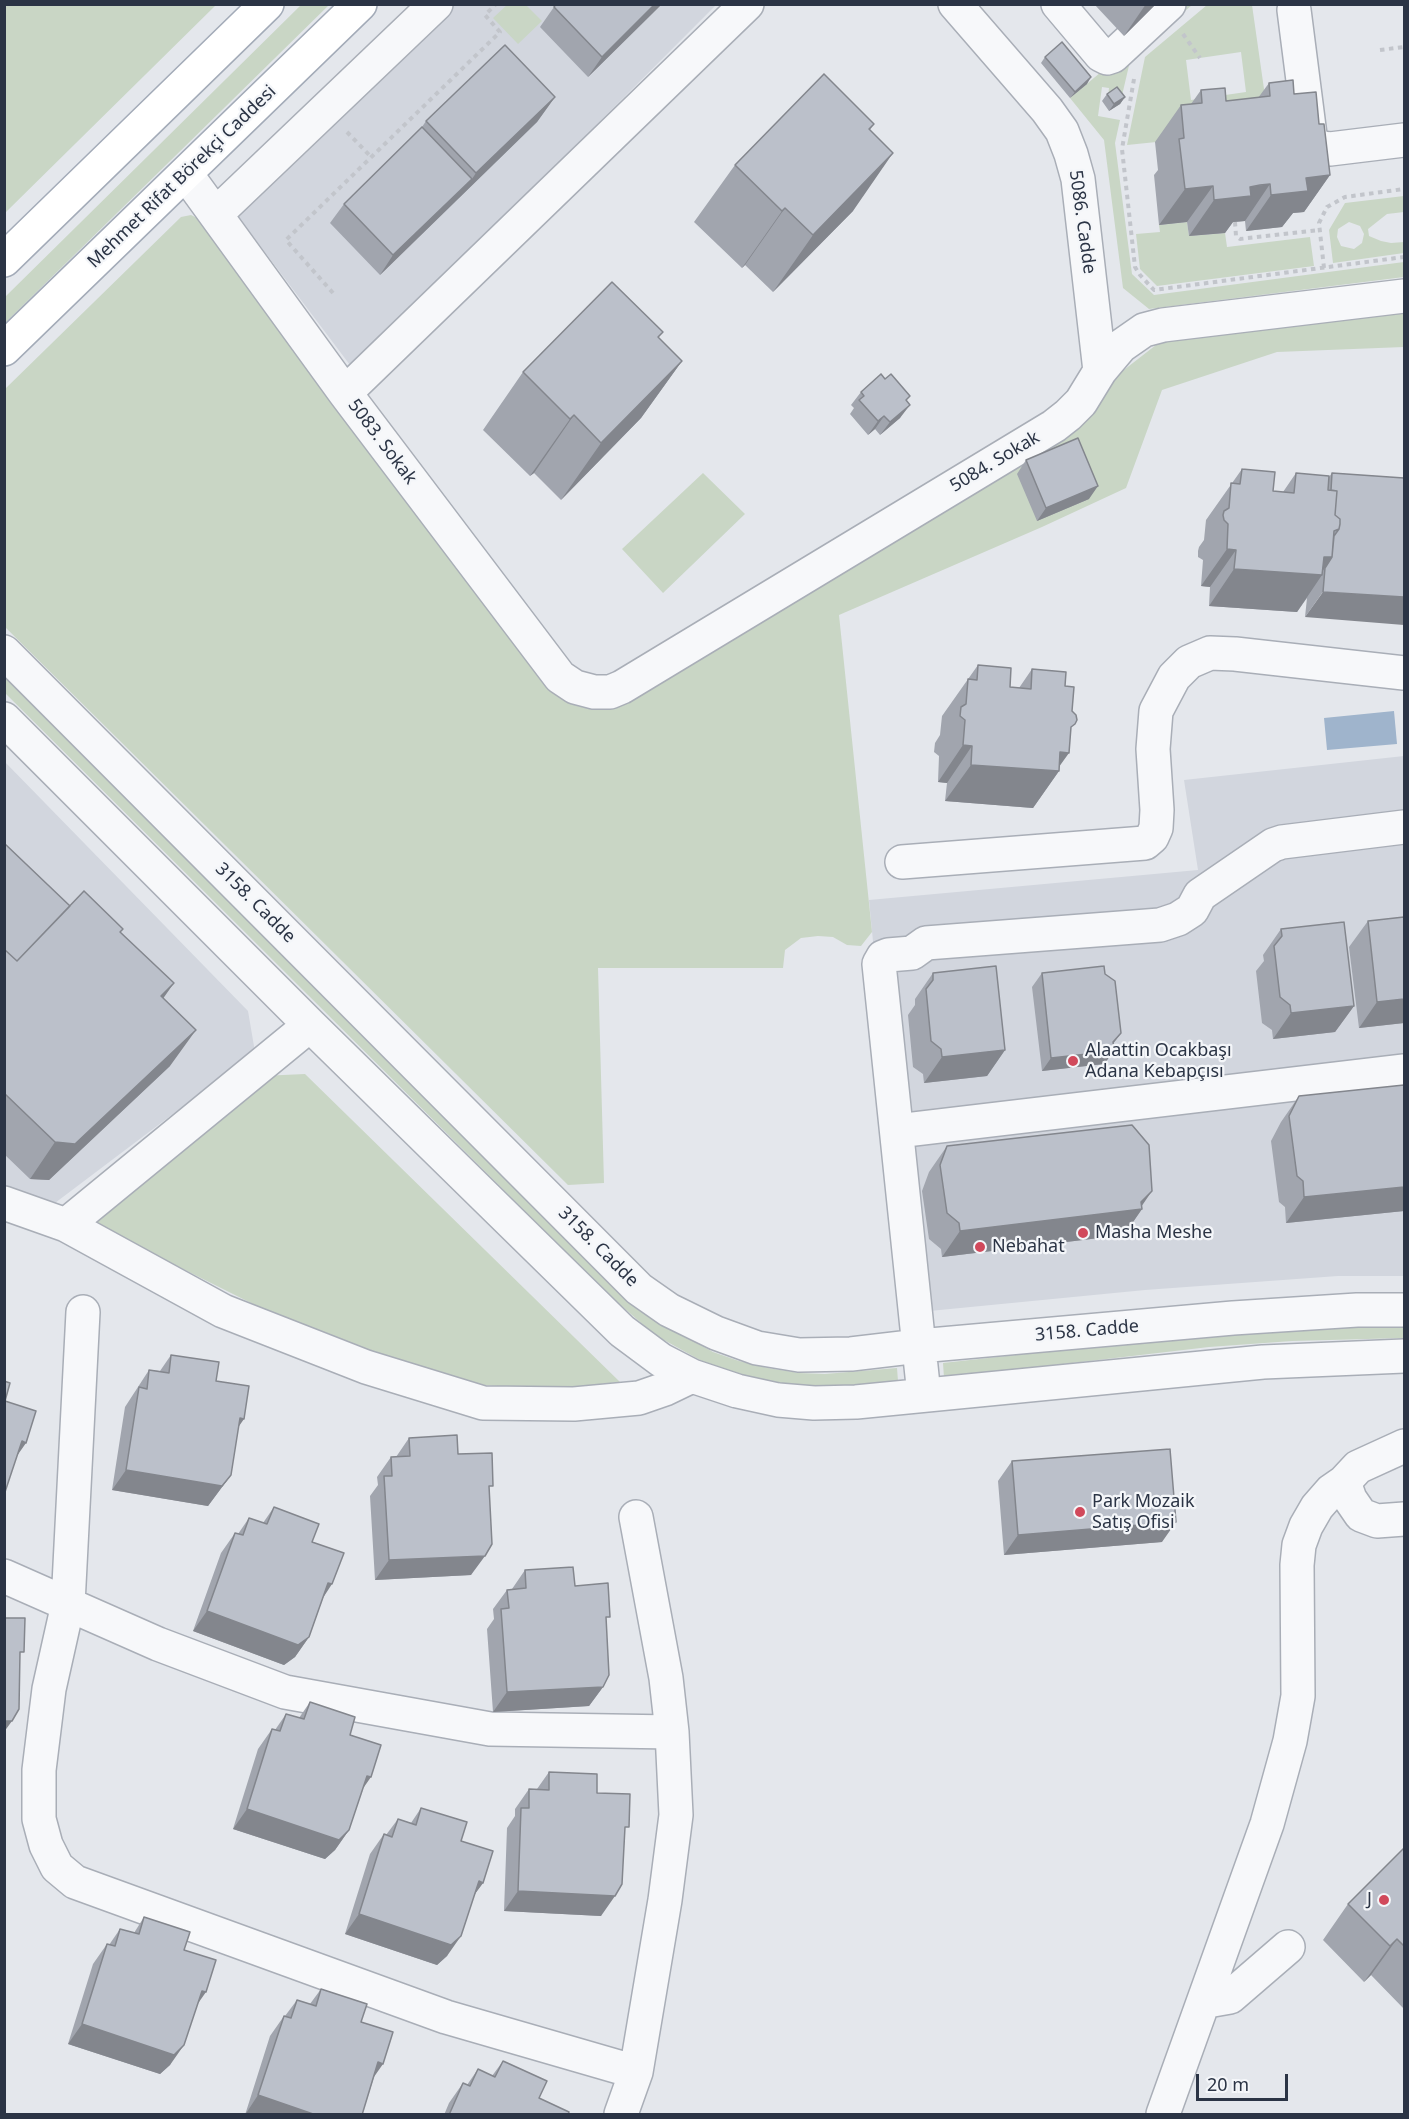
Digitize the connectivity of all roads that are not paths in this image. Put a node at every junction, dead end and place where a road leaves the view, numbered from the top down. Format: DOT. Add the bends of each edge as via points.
graph roads {
  1 [pos="267,4"];
  2 [pos="360,4"];
  3 [pos="436,4"];
  4 [pos="747,4"];
  5 [pos="955,4"];
  6 [pos="1058,4"];
  7 [pos="1294,10"];
  8 [pos="1174,16"];
  9 [pos="1100,54"];
  10 [pos="1042,105"];
  11 [pos="1404,140"];
  12 [pos="186,174"];
  13 [pos="216,214"];
  14 [pos="4,260"];
  15 [pos="1404,296"];
  16 [pos="4,349"];
  17 [pos="1100,371"];
  18 [pos="345,393"];
  19 [pos="4,652"];
  20 [pos="1404,673"];
  21 [pos="594,692"];
  22 [pos="4,719"];
  23 [pos="1404,828"];
  24 [pos="902,862"];
  25 [pos="310,1025"];
  26 [pos="1404,1071"];
  27 [pos="897,1131"];
  28 [pos="4,1203"];
  29 [pos="66,1225"];
  30 [pos="1404,1310"];
  31 [pos="83,1312"];
  32 [pos="919,1346"];
  33 [pos="1404,1356"];
  34 [pos="692,1376"];
  35 [pos="924,1395"];
  36 [pos="1404,1446"];
  37 [pos="1344,1482"];
  38 [pos="636,1517"];
  39 [pos="1404,1519"];
  40 [pos="4,1576"];
  41 [pos="68,1604"];
  42 [pos="672,1732"];
  43 [pos="1288,1947"];
  44 [pos="1205,1998"];
  45 [pos="636,2072"];
  46 [pos="621,2115"];
  47 [pos="1163,2115"];
  1 -- 14 [label="main road"];
  2 -- 12 [label="main road, Mehmet Rifat Börekçi Caddesi"];
  3 -- 13 [label="street"];
  4 -- 18 [label="street"];
  5 -- 10 [label="street, 5086. Cadde"];
  6 -- 9 [label="street"];
  7 -- 11 [label="street" via="1310,135 1317,147 1330,149"];
  8 -- 9 [label="street" via="1113,56"];
  9 -- 10 [label="street"];
  10 -- 17 [label="street, 5086. Cadde" via="1062,131 1078,179"];
  12 -- 13 [label="street, 5083. Sokak"];
  12 -- 16 [label="main road, Mehmet Rifat Börekçi Caddesi"];
  13 -- 18 [label="street, 5083. Sokak"];
  15 -- 17 [label="street, 5084. Sokak" via="1163,325 1133,336"];
  17 -- 21 [label="street, 5084. Sokak" via="1081,402 1054,426 622,687"];
  18 -- 21 [label="street, 5083. Sokak" via="560,677 575,687"];
  19 -- 32 [label="street, 3158. Cadde" via="639,1289 706,1329 757,1347 799,1355"];
  20 -- 24 [label="street" via="1210,653 1189,662 1174,677 1156,711 1156,828 1145,843"];
  22 -- 25 [label="street"];
  23 -- 27 [label="street" via="1274,845 1200,896 1191,910 1160,925 926,943 912,953 883,957 879,964"];
  25 -- 29 [label="street"];
  25 -- 34 [label="street" via="622,1331 661,1360"];
  26 -- 27 [label="street"];
  27 -- 32 [label="street"];
  28 -- 29 [label="street"];
  29 -- 34 [label="street" via="223,1311 366,1367 483,1403 574,1404 639,1398"];
  30 -- 32 [label="street, 3158. Cadde" via="1233,1318"];
  31 -- 41 [label="street"];
  32 -- 35 [label="street"];
  33 -- 35 [label="street" via="1263,1362"];
  34 -- 35 [label="street" via="737,1391 814,1403"];
  36 -- 37 [label="street" via="1358,1467"];
  37 -- 39 [label="street" via="1361,1515 1377,1521"];
  37 -- 44 [label="street" via="1317,1507 1299,1545 1298,1696 1290,1741 1267,1824"];
  38 -- 42 [label="street" via="666,1678"];
  40 -- 41 [label="street"];
  41 -- 42 [label="street" via="158,1644 285,1692 490,1729"];
  41 -- 45 [label="street" via="49,1689 39,1770 39,1819 46,1845 57,1867 66,1875 75,1882 446,2018"];
  42 -- 45 [label="street" via="676,1815"];
  43 -- 44 [label="street" via="1237,1993 1222,2000"];
  44 -- 47 [label="street"];
  45 -- 46 [label="street"];
}
